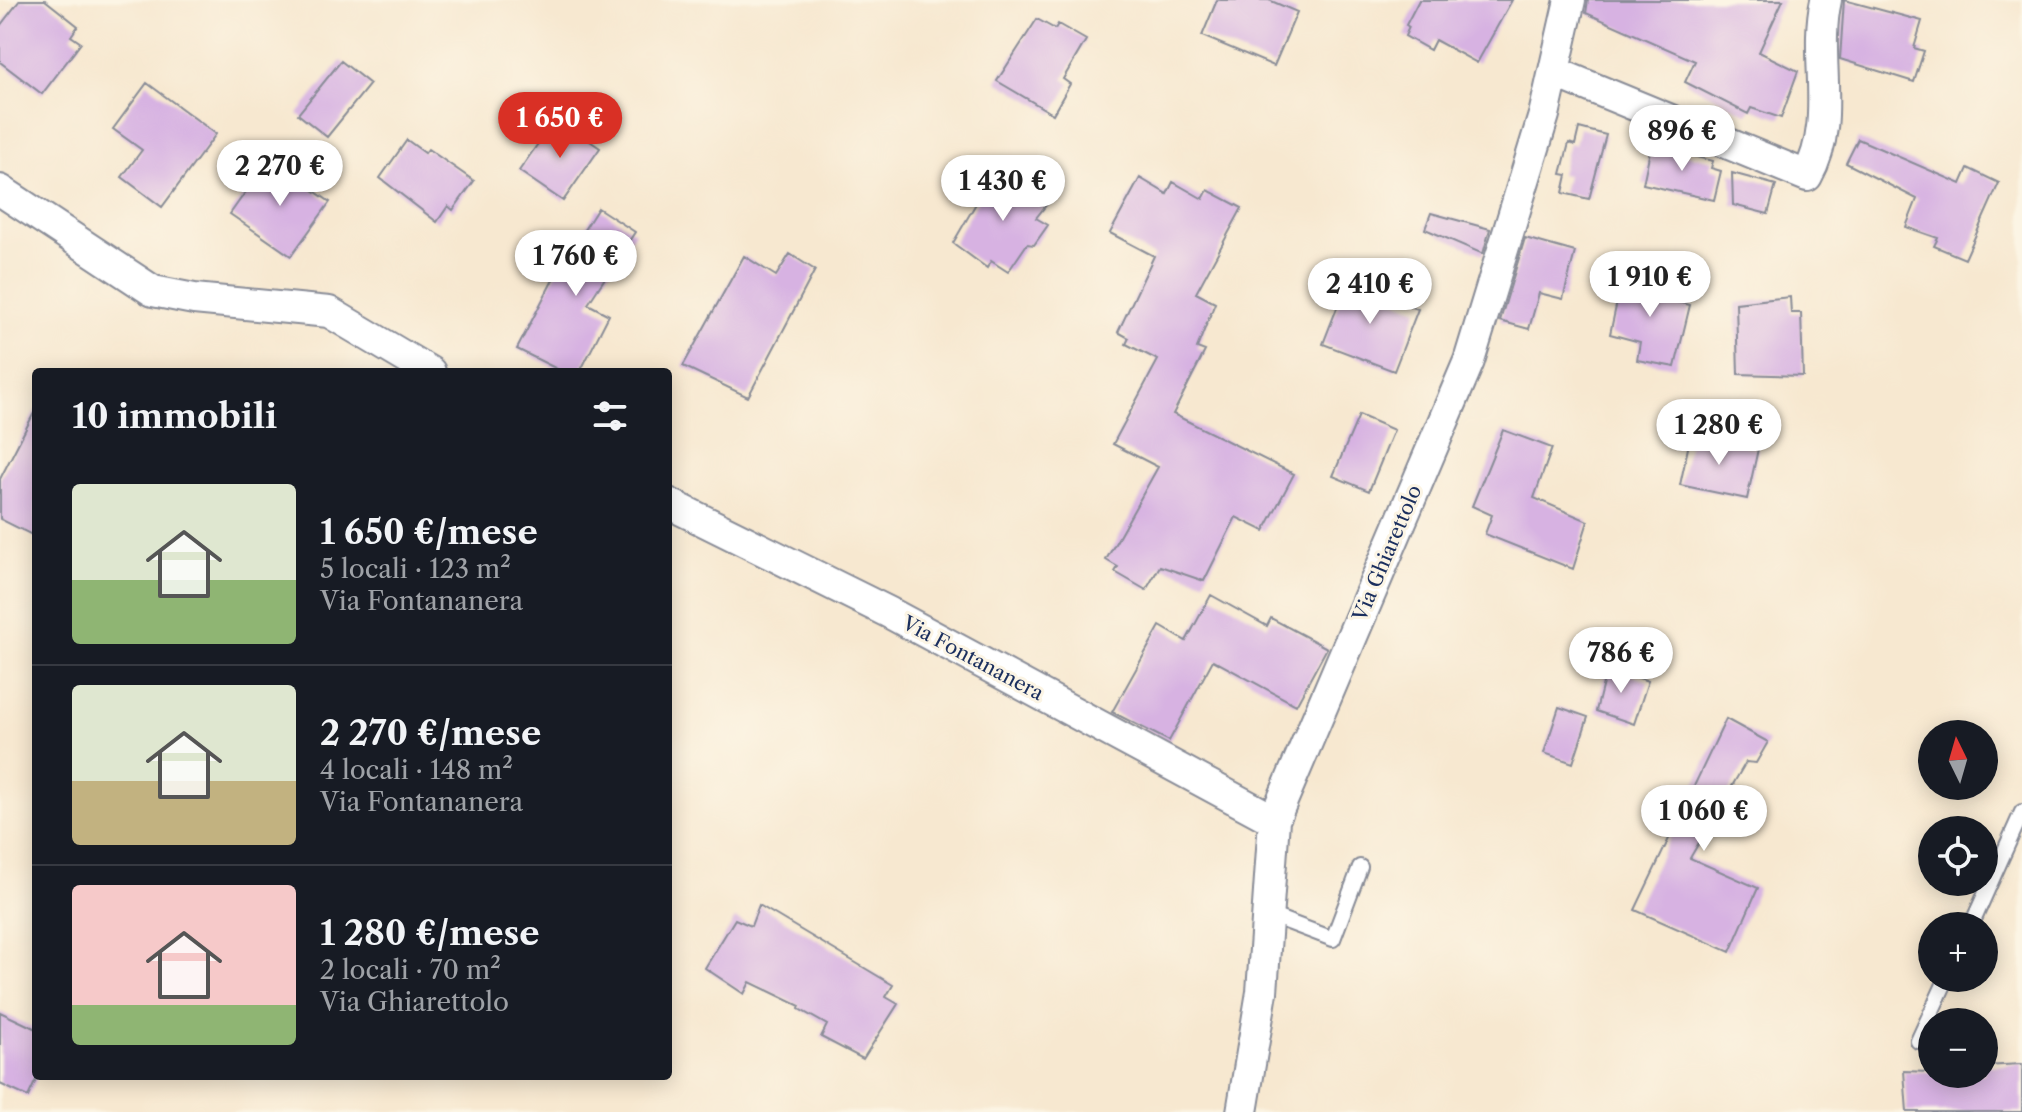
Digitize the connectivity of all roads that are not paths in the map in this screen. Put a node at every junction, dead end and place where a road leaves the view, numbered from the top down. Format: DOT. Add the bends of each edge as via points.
graph roads {
  1 [pos="1570,0"];
  2 [pos="1826,0"];
  3 [pos="1554,72"];
  4 [pos="0,190"];
  5 [pos="423,368"];
  6 [pos="672,505"];
  7 [pos="2022,812"];
  8 [pos="1274,820"];
  9 [pos="1360,867"];
  10 [pos="1977,912"];
  11 [pos="1267,914"];
  12 [pos="1242,1112"];
  1 -- 3 [label="street, Via Ghiarettolo"];
  2 -- 3 [label="street" via="1820,49 1826,90 1818,157 1807,176"];
  3 -- 8 [label="street, Via Ghiarettolo" via="1469,361"];
  4 -- 5 [label="street" via="153,291 329,312"];
  6 -- 8 [label="street, Via Fontananera" via="888,612"];
  7 -- 10 [label="lane"];
  8 -- 11 [label="street, Via Ghiarettolo"];
  9 -- 11 [label="lane" via="1333,939"];
  11 -- 12 [label="street, Via Ghiarettolo" via="1262,992"];
}
